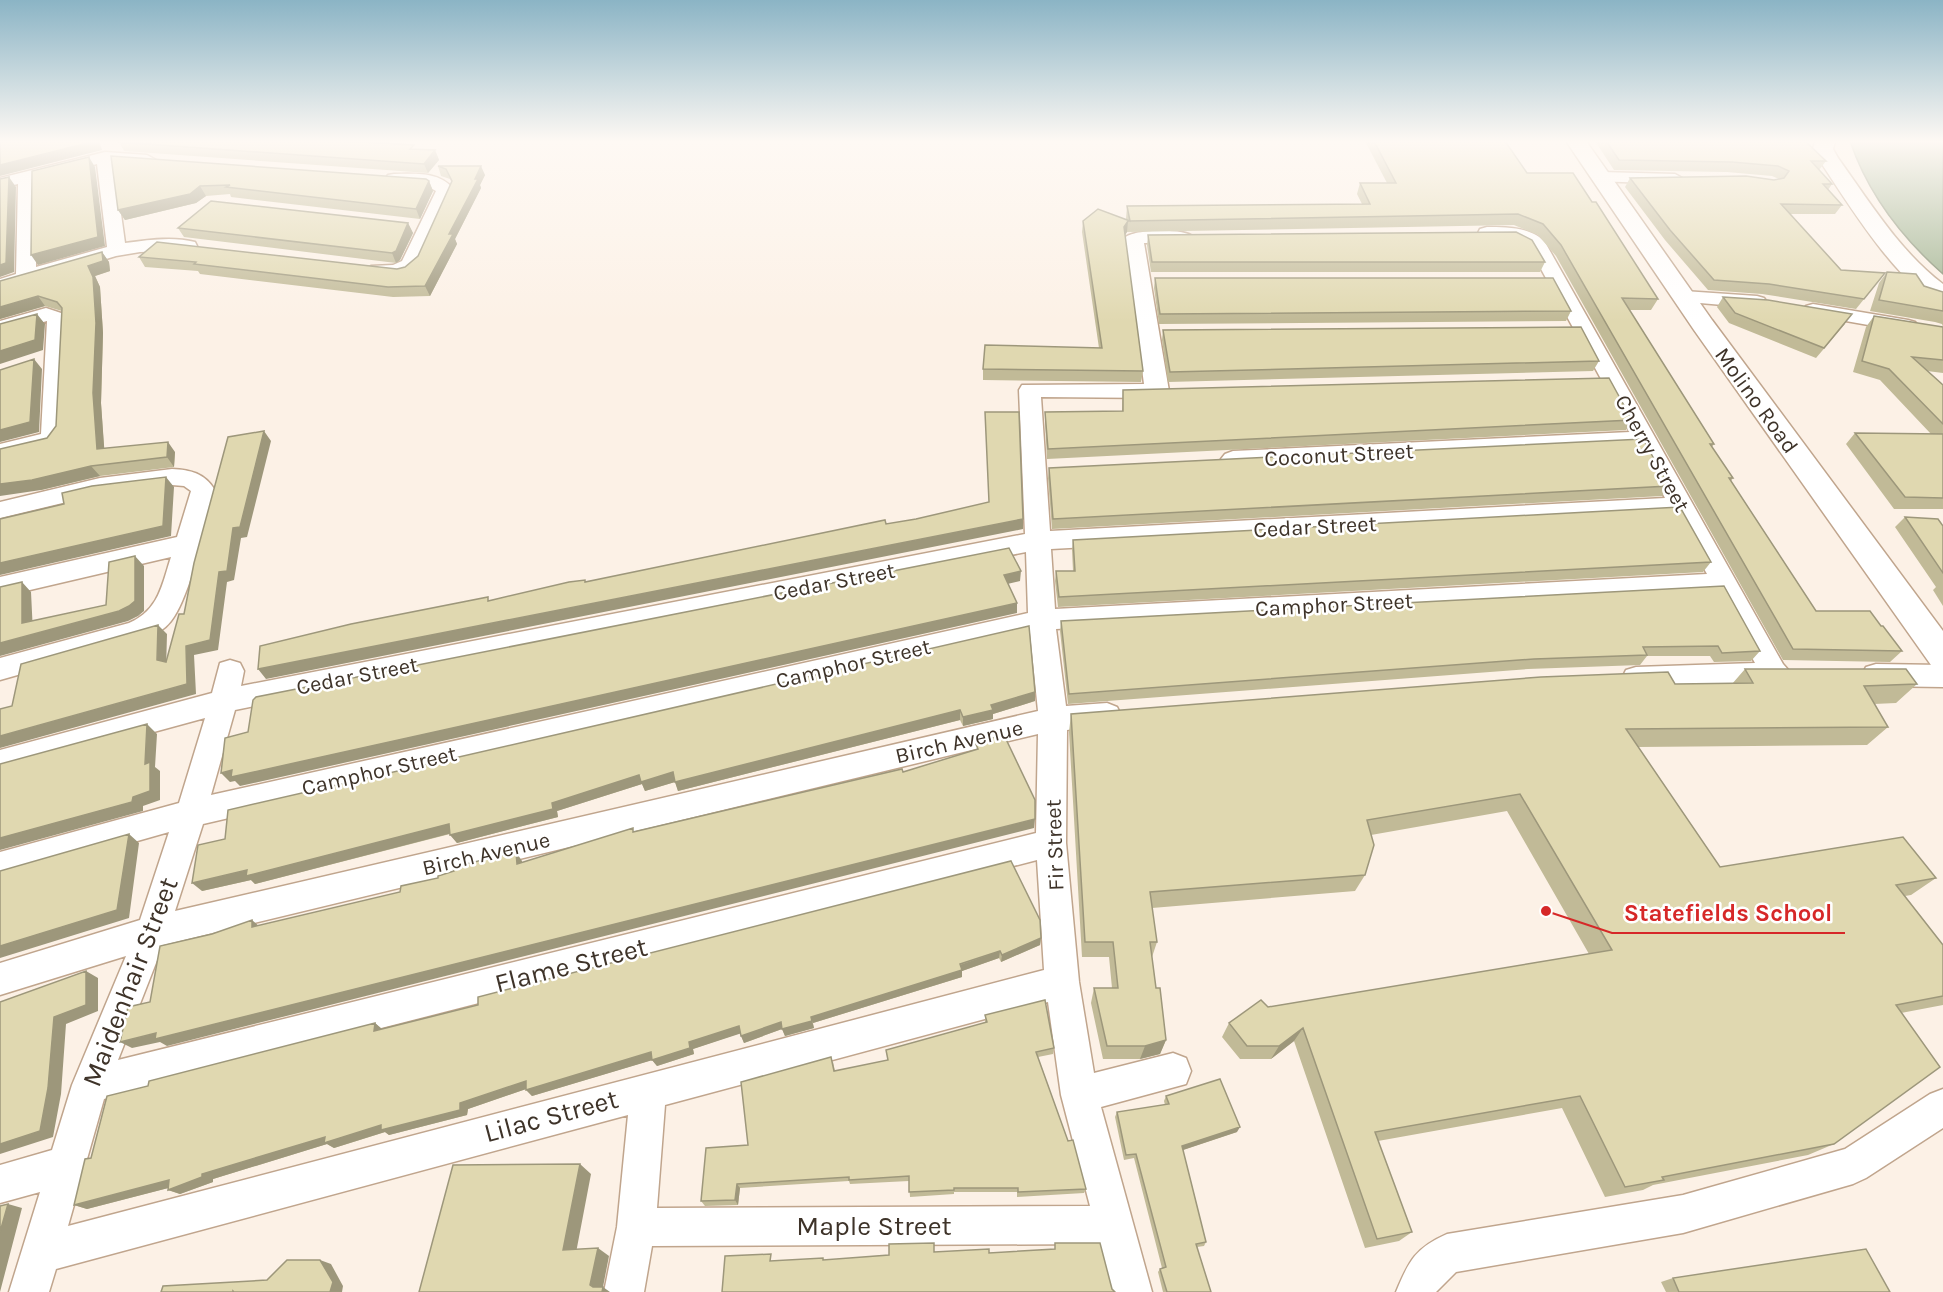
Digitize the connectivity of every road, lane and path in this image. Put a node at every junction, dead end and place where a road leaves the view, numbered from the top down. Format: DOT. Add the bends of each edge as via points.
graph roads {
  1 [pos="27,201"];
  2 [pos="111,201"];
  3 [pos="438,201"];
  4 [pos="1618,201"];
  5 [pos="1859,201"];
  6 [pos="178,230"];
  7 [pos="1466,234"];
  8 [pos="1205,237"];
  9 [pos="162,243"];
  10 [pos="208,249"];
  11 [pos="117,251"];
  12 [pos="356,267"];
  13 [pos="26,277"];
  14 [pos="1140,280"];
  15 [pos="1164,280"];
  16 [pos="1533,280"];
  17 [pos="1557,280"];
  18 [pos="0,285"];
  19 [pos="1684,297"];
  20 [pos="1943,297"];
  21 [pos="1774,304"];
  22 [pos="1797,308"];
  23 [pos="0,328"];
  24 [pos="1922,328"];
  25 [pos="1560,329"];
  26 [pos="1584,329"];
  27 [pos="1148,332"];
  28 [pos="1171,332"];
  29 [pos="56,355"];
  30 [pos="34,362"];
  31 [pos="1612,379"];
  32 [pos="1589,380"];
  33 [pos="1179,390"];
  34 [pos="1156,391"];
  35 [pos="1645,439"];
  36 [pos="0,452"];
  37 [pos="1214,460"];
  38 [pos="1682,506"];
  39 [pos="0,510"];
  40 [pos="1037,541"];
  41 [pos="186,544"];
  42 [pos="1725,583"];
  43 [pos="0,587"];
  44 [pos="1042,621"];
  45 [pos="1943,656"];
  46 [pos="0,669"];
  47 [pos="1774,673"];
  48 [pos="1808,674"];
  49 [pos="1852,675"];
  50 [pos="1943,676"];
  51 [pos="1610,679"];
  52 [pos="227,686"];
  53 [pos="1136,713"];
  54 [pos="1053,719"];
  55 [pos="0,762"];
  56 [pos="191,813"];
  57 [pos="1051,843"];
  58 [pos="0,866"];
  59 [pos="152,932"];
  60 [pos="0,979"];
  61 [pos="1062,982"];
  62 [pos="1173,1071"];
  63 [pos="90,1085"];
  64 [pos="648,1090"];
  65 [pos="1079,1095"];
  66 [pos="1943,1107"];
  67 [pos="67,1165"];
  68 [pos="0,1184"];
  69 [pos="1113,1225"];
  70 [pos="636,1227"];
  71 [pos="41,1253"];
  72 [pos="29,1292"];
  73 [pos="624,1292"];
  74 [pos="1132,1292"];
  75 [pos="1416,1292"];
  1 -- 13 [label="street"];
  2 -- 11 [label="street"];
  3 -- 12 [label="street" via="420,226 410,265 401,270"];
  4 -- 19 [label="main road, Molino Road"];
  5 -- 20 [label="main road" via="1911,267"];
  6 -- 9 [label="street"];
  7 -- 17 [label="street, Cherry Street" via="1527,236 1537,244"];
  8 -- 14 [label="street" via="1134,237"];
  9 -- 10 [label="street"];
  9 -- 11 [label="street"];
  11 -- 13 [label="street"];
  13 -- 18 [label="street"];
  14 -- 15 [label="street"];
  14 -- 27 [label="street"];
  16 -- 17 [label="street"];
  17 -- 26 [label="street, Cherry Street"];
  19 -- 21 [label="street"];
  19 -- 45 [label="main road, Molino Road"];
  22 -- 24 [label="street"];
  23 -- 29 [label="street" via="46,314 57,318"];
  25 -- 26 [label="street"];
  26 -- 31 [label="street, Cherry Street"];
  27 -- 28 [label="street"];
  27 -- 34 [label="street"];
  29 -- 30 [label="street"];
  29 -- 36 [label="street" via="50,438"];
  31 -- 32 [label="street"];
  31 -- 35 [label="street, Cherry Street"];
  33 -- 34 [label="street"];
  34 -- 40 [label="street, Fir Street" via="1030,390 1046,469"];
  35 -- 37 [label="street, Coconut Street"];
  35 -- 38 [label="street, Cherry Street"];
  38 -- 40 [label="street, Cedar Street"];
  38 -- 42 [label="street, Cherry Street"];
  39 -- 41 [label="street" via="100,486 187,478 203,490"];
  40 -- 44 [label="street, Fir Street"];
  40 -- 52 [label="street, Cedar Street"];
  41 -- 43 [label="street"];
  41 -- 46 [label="street" via="169,604 150,626"];
  42 -- 44 [label="street, Camphor Street"];
  42 -- 47 [label="street, Cherry Street"];
  44 -- 54 [label="street, Fir Street"];
  44 -- 56 [label="street, Camphor Street"];
  47 -- 48 [label="street"];
  47 -- 51 [label="street"];
  49 -- 50 [label="street"];
  52 -- 55 [label="street, Cedar Street"];
  52 -- 56 [label="street, Maidenhair Street"];
  53 -- 54 [label="street, Birch Avenue"];
  54 -- 57 [label="street, Fir Street"];
  54 -- 59 [label="street, Birch Avenue"];
  56 -- 58 [label="street, Camphor Street"];
  56 -- 59 [label="street, Maidenhair Street"];
  57 -- 61 [label="street, Fir Street"];
  57 -- 63 [label="street, Flame Street"];
  59 -- 60 [label="street, Birch Avenue"];
  59 -- 63 [label="street, Maidenhair Street"];
  61 -- 64 [label="street, Lilac Street"];
  61 -- 65 [label="street, Fir Street"];
  62 -- 65 [label="street"];
  63 -- 67 [label="street, Maidenhair Street"];
  64 -- 70 [label="street"];
  64 -- 71 [label="street, Lilac Street"];
  65 -- 69 [label="street, Fir Street"];
  66 -- 75 [label="street" via="1853,1165 1683,1214 1447,1254 1424,1273"];
  67 -- 68 [label="street"];
  67 -- 71 [label="street, Maidenhair Street"];
  69 -- 70 [label="street, Maple Street"];
  69 -- 74 [label="street, Fir Street"];
  70 -- 73 [label="street"];
  71 -- 72 [label="street, Maidenhair Street"];
}
